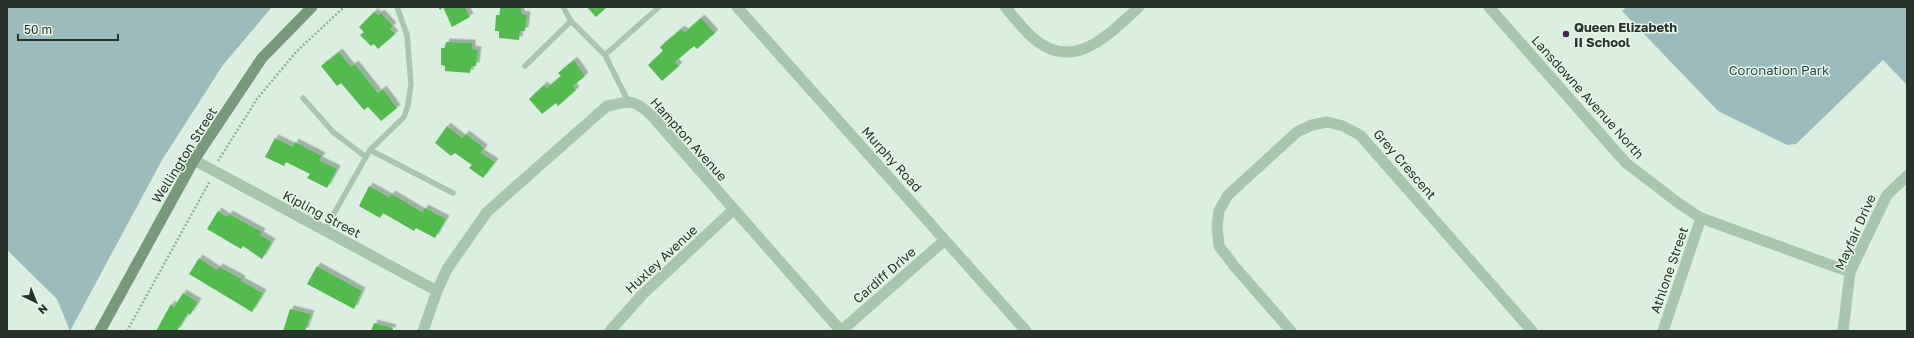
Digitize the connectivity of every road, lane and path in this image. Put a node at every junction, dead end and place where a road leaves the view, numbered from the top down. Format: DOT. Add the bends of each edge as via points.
graph roads {
  1 [pos="312,7"];
  2 [pos="344,7"];
  3 [pos="397,7"];
  4 [pos="562,7"];
  5 [pos="659,7"];
  6 [pos="737,7"];
  7 [pos="1005,7"];
  8 [pos="1139,7"];
  9 [pos="1489,7"];
  10 [pos="571,21"];
  11 [pos="605,55"];
  12 [pos="525,66"];
  13 [pos="303,98"];
  14 [pos="628,101"];
  15 [pos="370,150"];
  16 [pos="366,157"];
  17 [pos="194,160"];
  18 [pos="214,171"];
  19 [pos="1907,176"];
  20 [pos="453,193"];
  21 [pos="733,210"];
  22 [pos="1701,218"];
  23 [pos="324,231"];
  24 [pos="945,240"];
  25 [pos="1850,272"];
  26 [pos="437,291"];
  27 [pos="100,331"];
  28 [pos="128,331"];
  29 [pos="423,331"];
  30 [pos="610,331"];
  31 [pos="841,331"];
  32 [pos="1026,331"];
  33 [pos="1291,331"];
  34 [pos="1532,331"];
  35 [pos="1663,331"];
  36 [pos="1844,331"];
  1 -- 17 [label="main road, Wellington Street" via="262,58"];
  2 -- 18 [label="path" via="296,52 257,99 220,156"];
  3 -- 15 [label="lane" via="407,34 411,84 408,105 404,117"];
  4 -- 10 [label="lane"];
  5 -- 11 [label="lane"];
  6 -- 24 [label="street, Murphy Road"];
  7 -- 8 [label="street" via="1032,37 1047,47 1063,52 1078,51 1096,44"];
  9 -- 22 [label="street, Lansdowne Avenue North" via="1626,163"];
  10 -- 11 [label="lane"];
  10 -- 12 [label="lane"];
  11 -- 14 [label="lane"];
  13 -- 16 [label="lane" via="333,132"];
  14 -- 21 [label="street, Hampton Avenue" via="639,104 652,116"];
  14 -- 26 [label="street" via="606,106 487,212 448,269"];
  15 -- 16 [label="lane"];
  15 -- 20 [label="lane"];
  16 -- 23 [label="lane"];
  17 -- 18 [label="street, Kipling Street"];
  17 -- 27 [label="main road, Wellington Street"];
  18 -- 23 [label="street, Kipling Street"];
  18 -- 28 [label="path"];
  19 -- 25 [label="street, Mayfair Drive" via="1887,195"];
  21 -- 30 [label="street, Huxley Avenue" via="642,295"];
  21 -- 31 [label="street, Hampton Avenue"];
  22 -- 25 [label="street, Lansdowne Avenue North"];
  22 -- 35 [label="street, Athlone Street"];
  23 -- 26 [label="street, Kipling Street"];
  24 -- 31 [label="street, Cardiff Drive"];
  24 -- 32 [label="street, Murphy Road"];
  25 -- 36 [label="street, Mayfair Drive"];
  26 -- 29 [label="street"];
  33 -- 34 [label="street, Grey Crescent" via="1219,246 1216,227 1219,211 1228,195 1297,132 1312,125 1328,122 1360,135"];
}
